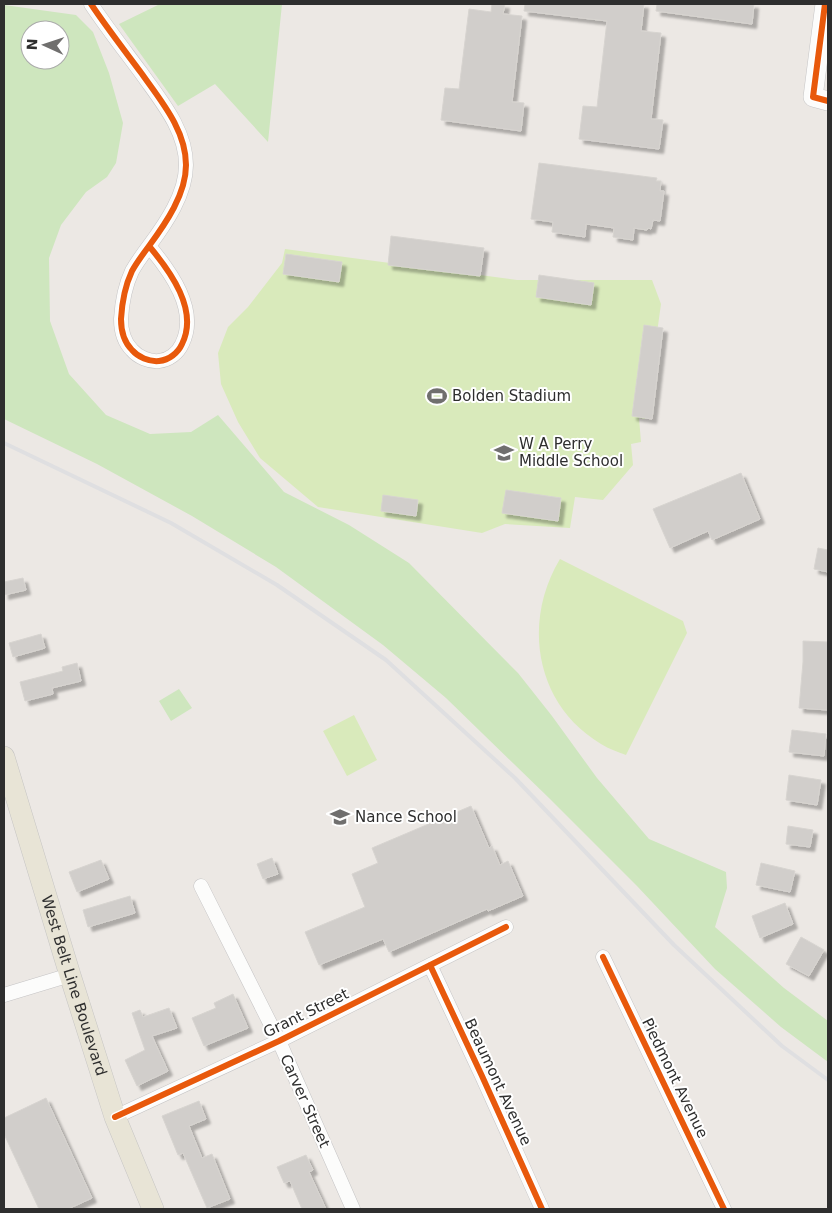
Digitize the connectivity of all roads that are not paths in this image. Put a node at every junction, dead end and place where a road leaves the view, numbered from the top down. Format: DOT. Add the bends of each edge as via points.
graph roads {
  1 [pos="91,4"];
  2 [pos="825,4"];
  3 [pos="820,99"];
  4 [pos="149,246"];
  5 [pos="4,757"];
  6 [pos="201,886"];
  7 [pos="506,927"];
  8 [pos="603,957"];
  9 [pos="430,965"];
  10 [pos="70,975"];
  11 [pos="4,995"];
  12 [pos="279,1041"];
  13 [pos="115,1117"];
  14 [pos="153,1209"];
  15 [pos="353,1209"];
  16 [pos="542,1209"];
  17 [pos="724,1209"];
  1 -- 4 [label="street" via="167,108 181,137 186,164 183,186 173,210"];
  2 -- 3 [label="street"];
  4 -- 4 [label="street" via="128,279 121,321 128,347 141,357 156,361 170,358 181,347 188,329 188,318 169,272"];
  5 -- 10 [label="main road, West Belt Line Boulevard"];
  6 -- 12 [label="street, Carver Street"];
  7 -- 9 [label="street, Grant Street"];
  8 -- 17 [label="street, Piedmont Avenue"];
  9 -- 12 [label="street, Grant Street"];
  9 -- 16 [label="street, Beaumont Avenue"];
  10 -- 11 [label="street"];
  10 -- 13 [label="main road, West Belt Line Boulevard"];
  12 -- 13 [label="street, Grant Street"];
  12 -- 15 [label="street, Carver Street"];
  13 -- 14 [label="main road, West Belt Line Boulevard"];
}
